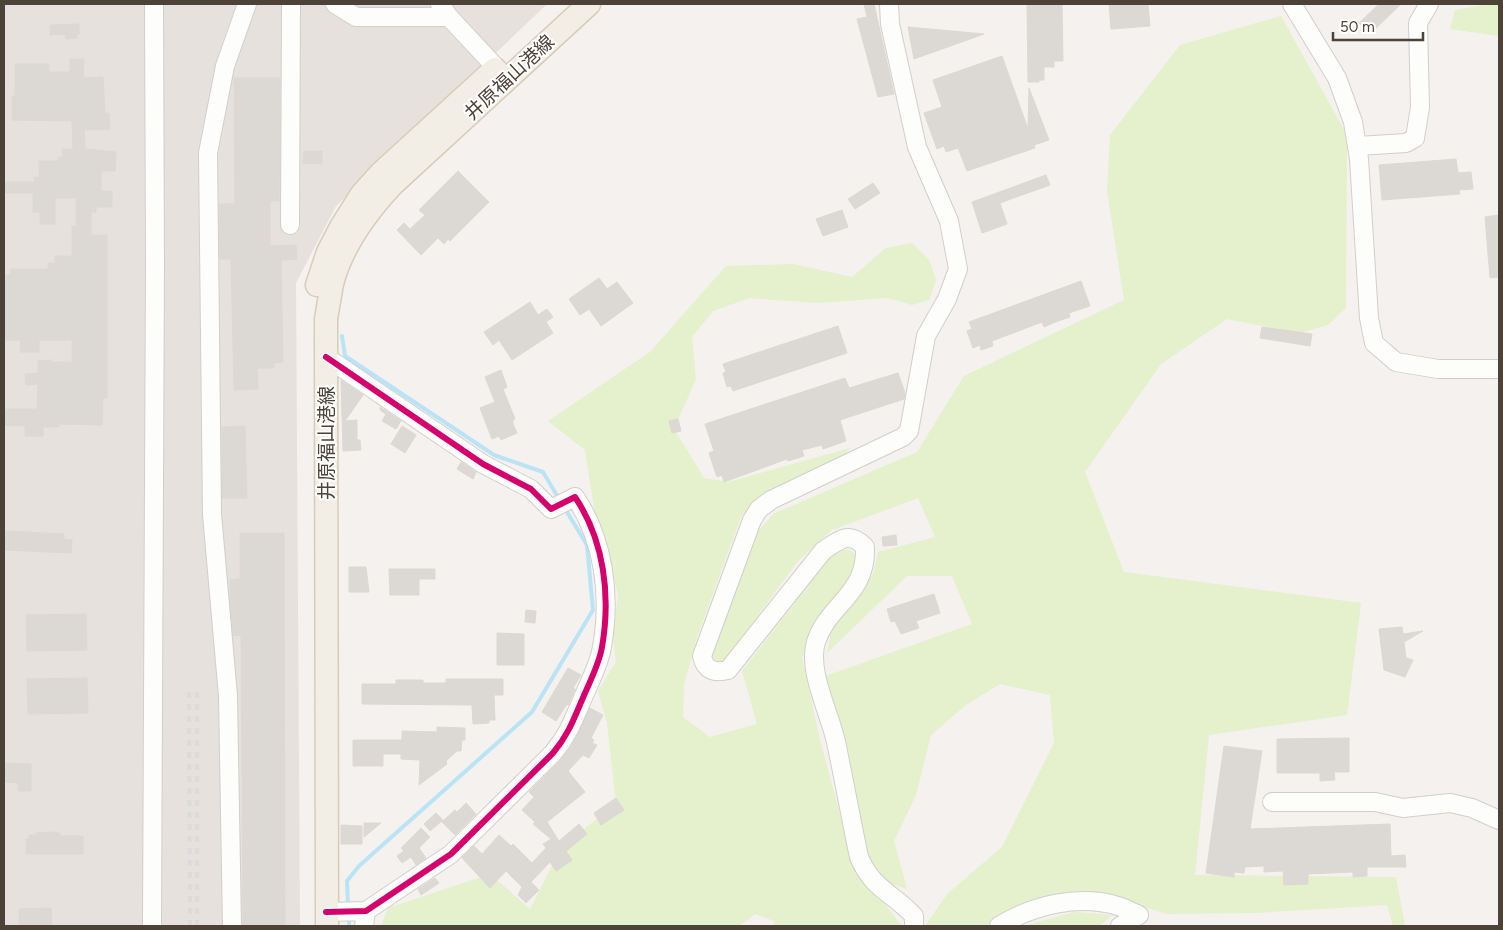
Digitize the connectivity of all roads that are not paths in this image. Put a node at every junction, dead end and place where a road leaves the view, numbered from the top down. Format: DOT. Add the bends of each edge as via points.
graph roads {
  1 [pos="154,4"];
  2 [pos="247,4"];
  3 [pos="291,4"];
  4 [pos="334,4"];
  5 [pos="567,4"];
  6 [pos="589,4"];
  7 [pos="889,4"];
  8 [pos="1292,4"];
  9 [pos="1429,4"];
  10 [pos="445,10"];
  11 [pos="501,74"];
  12 [pos="1358,146"];
  13 [pos="290,226"];
  14 [pos="326,358"];
  15 [pos="1499,369"];
  16 [pos="1272,802"];
  17 [pos="1499,820"];
  18 [pos="363,916"];
  19 [pos="327,919"];
  20 [pos="152,926"];
  21 [pos="232,926"];
  22 [pos="914,926"];
  23 [pos="1000,926"];
  24 [pos="1120,926"];
  1 -- 20 [label="street" via="156,264"];
  2 -- 21 [label="street" via="225,66 208,153 212,514 228,696"];
  3 -- 13 [label="street"];
  4 -- 10 [label="street" via="356,17"];
  5 -- 11 [label="main road, 井原福山港線"];
  6 -- 11 [label="main road, 井原福山港線"];
  7 -- 22 [label="street" via="890,24 917,147 949,221 958,269 947,299 926,336 909,431 903,437 771,500 759,509 752,520 702,656 709,670 728,670 823,551 850,537 858,539 865,547 866,560 858,583 823,627 815,643 815,669 836,739 859,857 865,872 876,885 914,916"];
  8 -- 12 [label="street" via="1337,78"];
  9 -- 12 [label="street" via="1418,23 1420,107 1415,138 1406,143"];
  10 -- 11 [label="street"];
  11 -- 14 [label="main road, 井原福山港線" via="392,185 355,232 333,282 326,319"];
  11 -- 19 [label="main road, 井原福山港線" via="381,173 362,194 328,252 317,281 313,312"];
  12 -- 15 [label="street" via="1369,318 1374,343 1396,362 1438,369"];
  14 -- 18 [label="street" via="483,464 531,489 551,509 575,497 586,514 601,554 606,606 602,648 566,737 451,854"];
  14 -- 19 [label="main road, 井原福山港線"];
  16 -- 17 [label="street" via="1375,802 1403,808 1450,803"];
  18 -- 19 [label="street"];
  23 -- 24 [label="street" via="1047,906 1088,901 1118,906 1139,915"];
}
